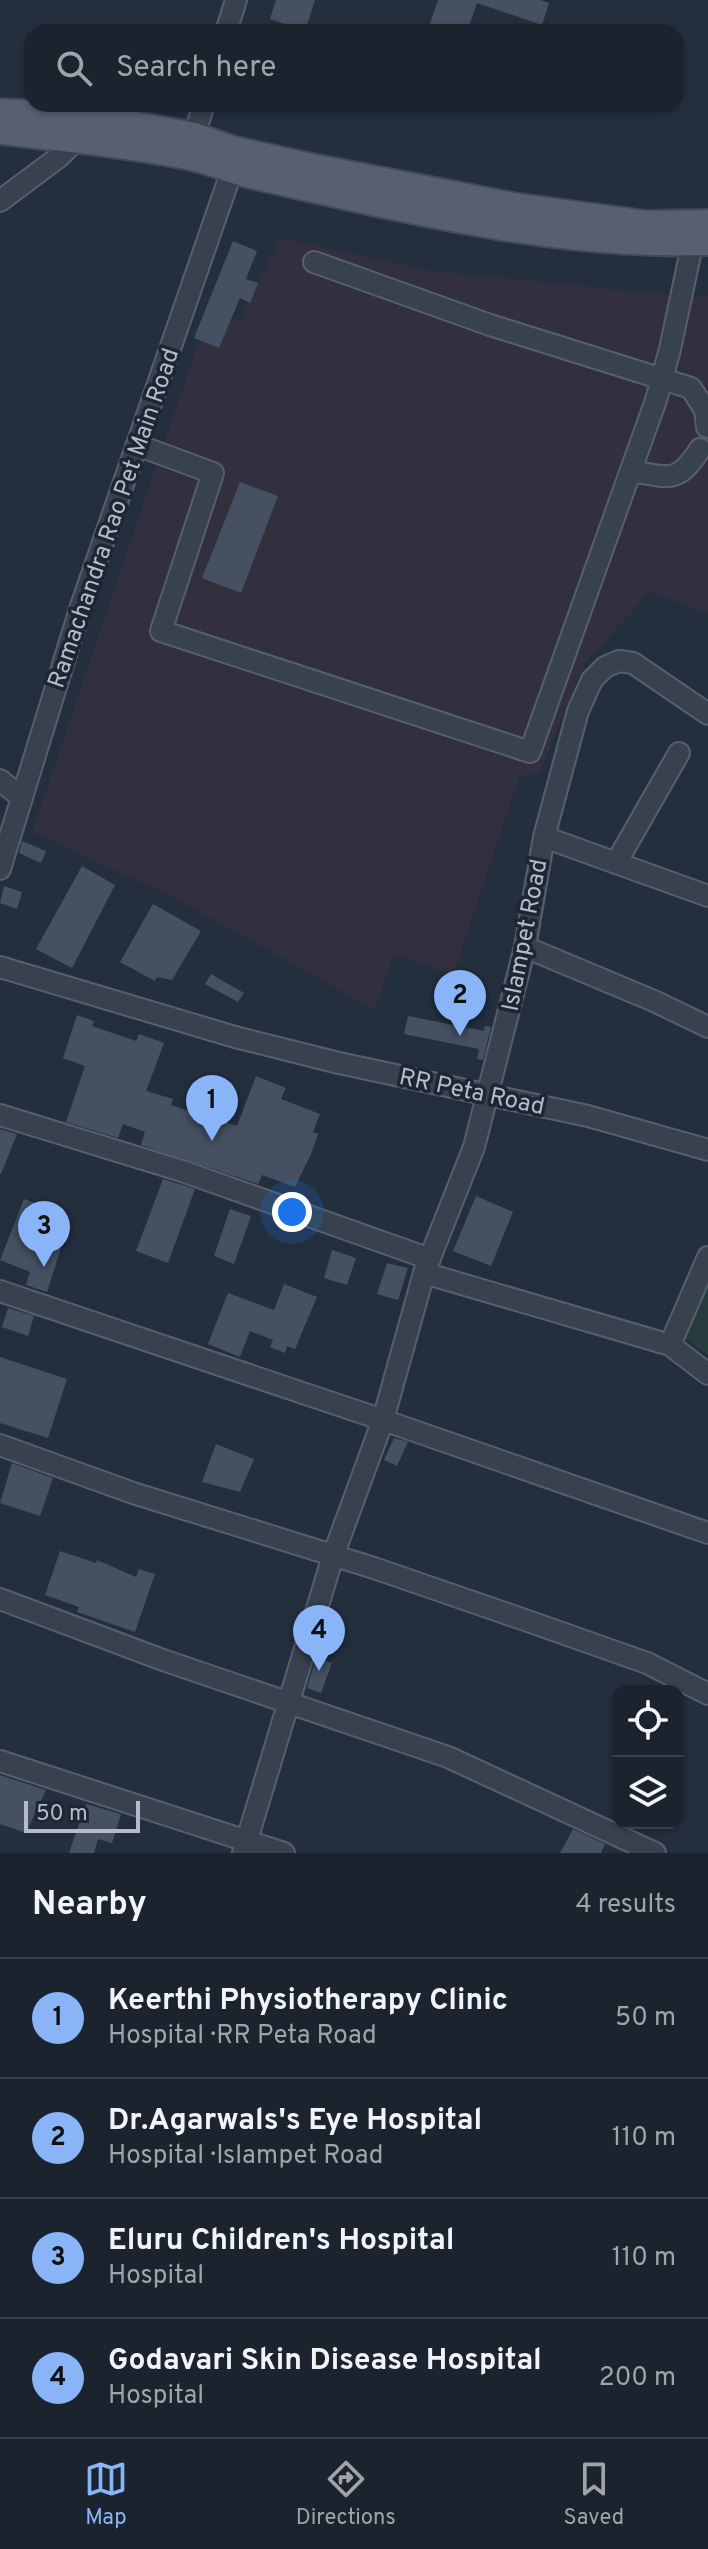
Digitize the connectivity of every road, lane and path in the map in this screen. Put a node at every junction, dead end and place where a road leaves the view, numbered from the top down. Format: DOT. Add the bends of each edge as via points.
graph roads {
  1 [pos="236,0"];
  2 [pos="228,24"];
  3 [pos="0,112"];
  4 [pos="202,112"];
  5 [pos="0,131"];
  6 [pos="194,136"];
  7 [pos="76,140"];
  8 [pos="232,170"];
  9 [pos="0,201"];
  10 [pos="431,202"];
  11 [pos="702,233"];
  12 [pos="314,262"];
  13 [pos="662,379"];
  14 [pos="707,427"];
  15 [pos="137,445"];
  16 [pos="700,449"];
  17 [pos="631,471"];
  18 [pos="708,714"];
  19 [pos="679,753"];
  20 [pos="0,780"];
  21 [pos="22,798"];
  22 [pos="544,837"];
  23 [pos="616,863"];
  24 [pos="0,869"];
  25 [pos="708,896"];
  26 [pos="525,947"];
  27 [pos="0,967"];
  28 [pos="708,1027"];
  29 [pos="488,1095"];
  30 [pos="0,1115"];
  31 [pos="708,1150"];
  32 [pos="708,1257"];
  33 [pos="427,1266"];
  34 [pos="0,1291"];
  35 [pos="670,1345"];
  36 [pos="708,1374"];
  37 [pos="383,1420"];
  38 [pos="0,1445"];
  39 [pos="708,1533"];
  40 [pos="333,1556"];
  41 [pos="0,1599"];
  42 [pos="708,1694"];
  43 [pos="288,1704"];
  44 [pos="0,1761"];
  45 [pos="244,1848"];
  46 [pos="284,1853"];
  47 [pos="655,1853"];
  1 -- 2 [label="street"];
  3 -- 6 [label="main road" via="92,117"];
  4 -- 6 [label="street"];
  5 -- 7 [label="main road"];
  6 -- 10 [label="main road"];
  7 -- 8 [label="main road" via="189,156"];
  7 -- 9 [label="street"];
  8 -- 10 [label="main road"];
  8 -- 15 [label="street, Ramachandra Rao Pet Main Road"];
  10 -- 11 [label="main road" via="577,236"];
  11 -- 13 [label="street"];
  12 -- 13 [label="street"];
  13 -- 14 [label="street" via="691,388 705,410"];
  13 -- 17 [label="street"];
  15 -- 17 [label="street" via="213,473 161,631 530,752"];
  15 -- 21 [label="street, Ramachandra Rao Pet Main Road"];
  16 -- 17 [label="street" via="688,467 672,477"];
  18 -- 22 [label="street, Islampet Road" via="633,663 605,667 592,680 578,711"];
  19 -- 23 [label="street"];
  20 -- 21 [label="street"];
  21 -- 24 [label="street, Ramachandra Rao Pet Main Road"];
  22 -- 23 [label="street"];
  22 -- 26 [label="street, Islampet Road"];
  23 -- 25 [label="street"];
  26 -- 28 [label="street"];
  26 -- 29 [label="street, Islampet Road"];
  27 -- 29 [label="street, RR Peta Road" via="235,1037"];
  29 -- 31 [label="street, RR Peta Road"];
  29 -- 33 [label="street, Islampet Road" via="474,1147"];
  30 -- 33 [label="street" via="182,1171"];
  32 -- 35 [label="street"];
  33 -- 35 [label="street"];
  33 -- 37 [label="street, Islampet Road"];
  34 -- 37 [label="street"];
  35 -- 36 [label="street"];
  37 -- 39 [label="street"];
  37 -- 40 [label="street, Islampet Road"];
  38 -- 40 [label="street"];
  40 -- 42 [label="street" via="647,1663"];
  40 -- 43 [label="street, Islampet Road"];
  41 -- 43 [label="street"];
  43 -- 45 [label="street, Islampet Road"];
  43 -- 47 [label="street" via="448,1757"];
  44 -- 45 [label="street"];
  45 -- 46 [label="street"];
}
